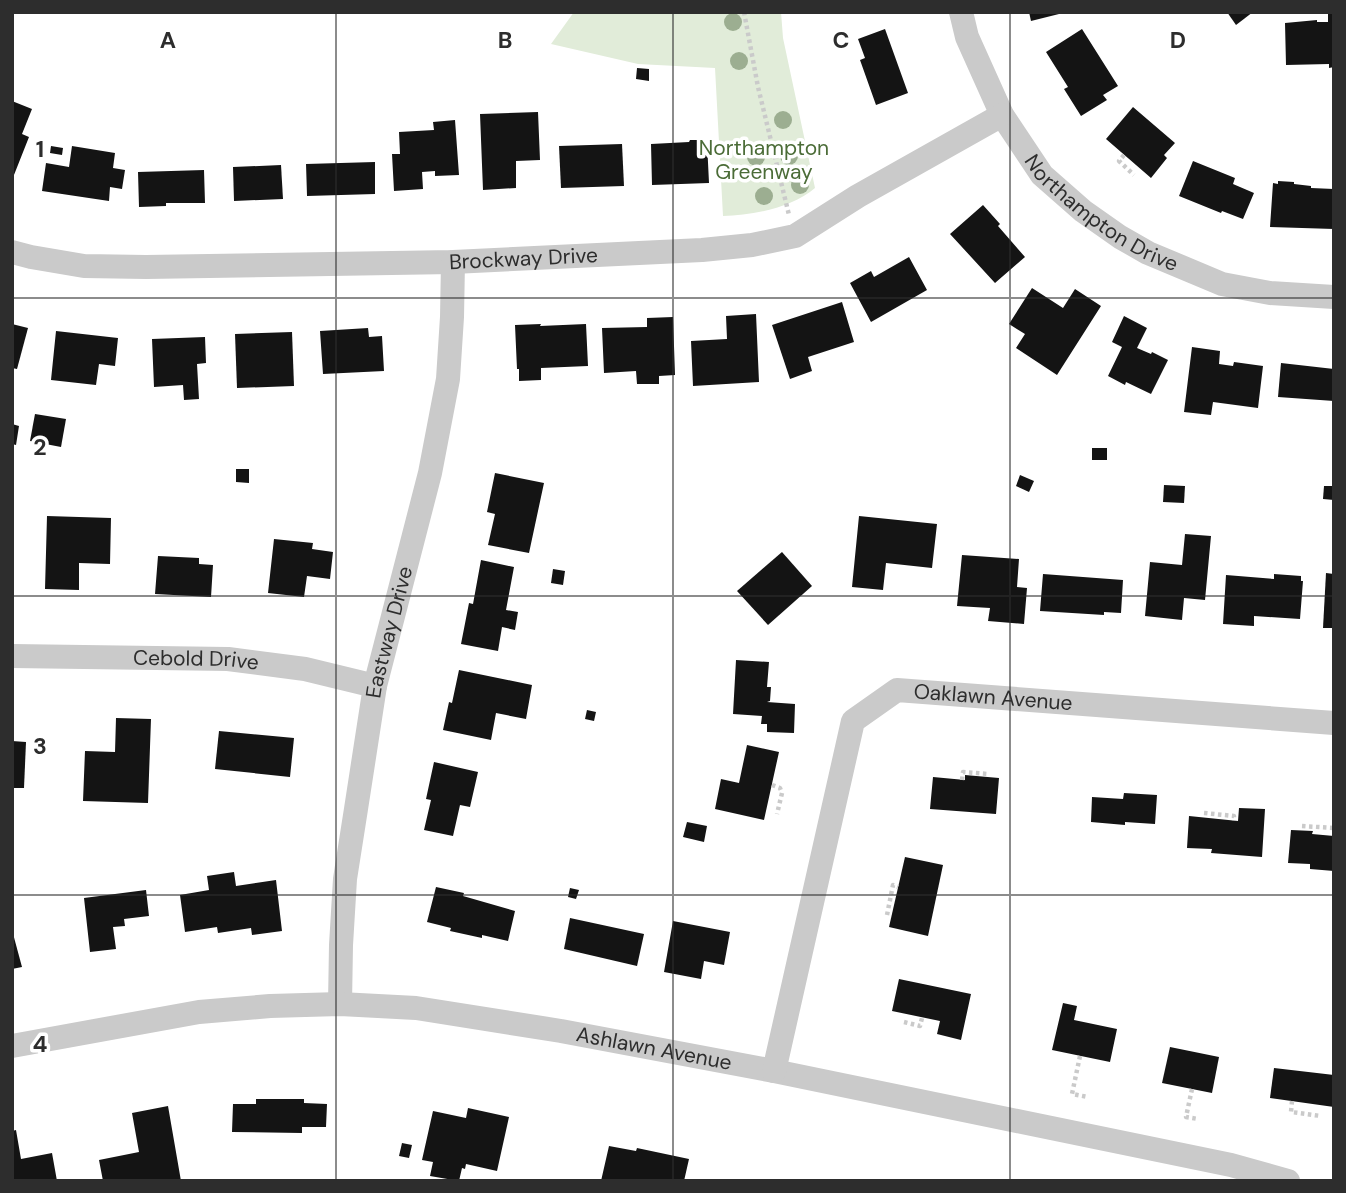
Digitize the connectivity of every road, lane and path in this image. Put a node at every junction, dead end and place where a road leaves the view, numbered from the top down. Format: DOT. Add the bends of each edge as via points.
graph roads {
  1 [pos="744,12"];
  2 [pos="961,12"];
  3 [pos="1002,115"];
  4 [pos="1125,155"];
  5 [pos="1134,175"];
  6 [pos="795,236"];
  7 [pos="12,252"];
  8 [pos="453,262"];
  9 [pos="1334,297"];
  10 [pos="12,656"];
  11 [pos="375,686"];
  12 [pos="1334,723"];
  13 [pos="988,774"];
  14 [pos="962,780"];
  15 [pos="772,785"];
  16 [pos="777,814"];
  17 [pos="1204,814"];
  18 [pos="1234,821"];
  19 [pos="1302,826"];
  20 [pos="1334,828"];
  21 [pos="898,887"];
  22 [pos="887,915"];
  23 [pos="340,1004"];
  24 [pos="922,1018"];
  25 [pos="904,1022"];
  26 [pos="12,1046"];
  27 [pos="1080,1056"];
  28 [pos="774,1071"];
  29 [pos="1192,1089"];
  30 [pos="1088,1097"];
  31 [pos="1292,1101"];
  32 [pos="1321,1116"];
  33 [pos="1198,1119"];
  34 [pos="1288,1181"];
  1 -- 6 [label="path"];
  2 -- 3 [label="street, Northampton Drive" via="967,37"];
  3 -- 6 [label="street, Brockway Drive"];
  3 -- 9 [label="street, Northampton Drive" via="1042,175 1090,216 1148,253 1222,284"];
  4 -- 5 [label="path" via="1119,161"];
  6 -- 8 [label="street, Brockway Drive" via="702,250"];
  7 -- 8 [label="street, Brockway Drive" via="84,266"];
  8 -- 11 [label="street, Eastway Drive" via="448,379 430,473"];
  10 -- 11 [label="street, Cebold Drive" via="228,659 305,669"];
  11 -- 23 [label="street, Eastway Drive" via="345,879"];
  12 -- 28 [label="street, Oaklawn Avenue" via="897,690 853,720"];
  13 -- 14 [label="path" via="963,772"];
  15 -- 16 [label="path" via="782,793"];
  17 -- 18 [label="path" via="1234,816"];
  19 -- 20 [label="path"];
  21 -- 22 [label="path" via="893,886"];
  23 -- 26 [label="street, Ashlawn Avenue" via="199,1012"];
  23 -- 28 [label="street, Ashlawn Avenue" via="416,1008"];
  24 -- 25 [label="path" via="920,1026"];
  27 -- 30 [label="path" via="1072,1094"];
  28 -- 34 [label="street, Ashlawn Avenue" via="1231,1165"];
  29 -- 33 [label="path" via="1186,1117"];
  31 -- 32 [label="path" via="1291,1112"];
}
